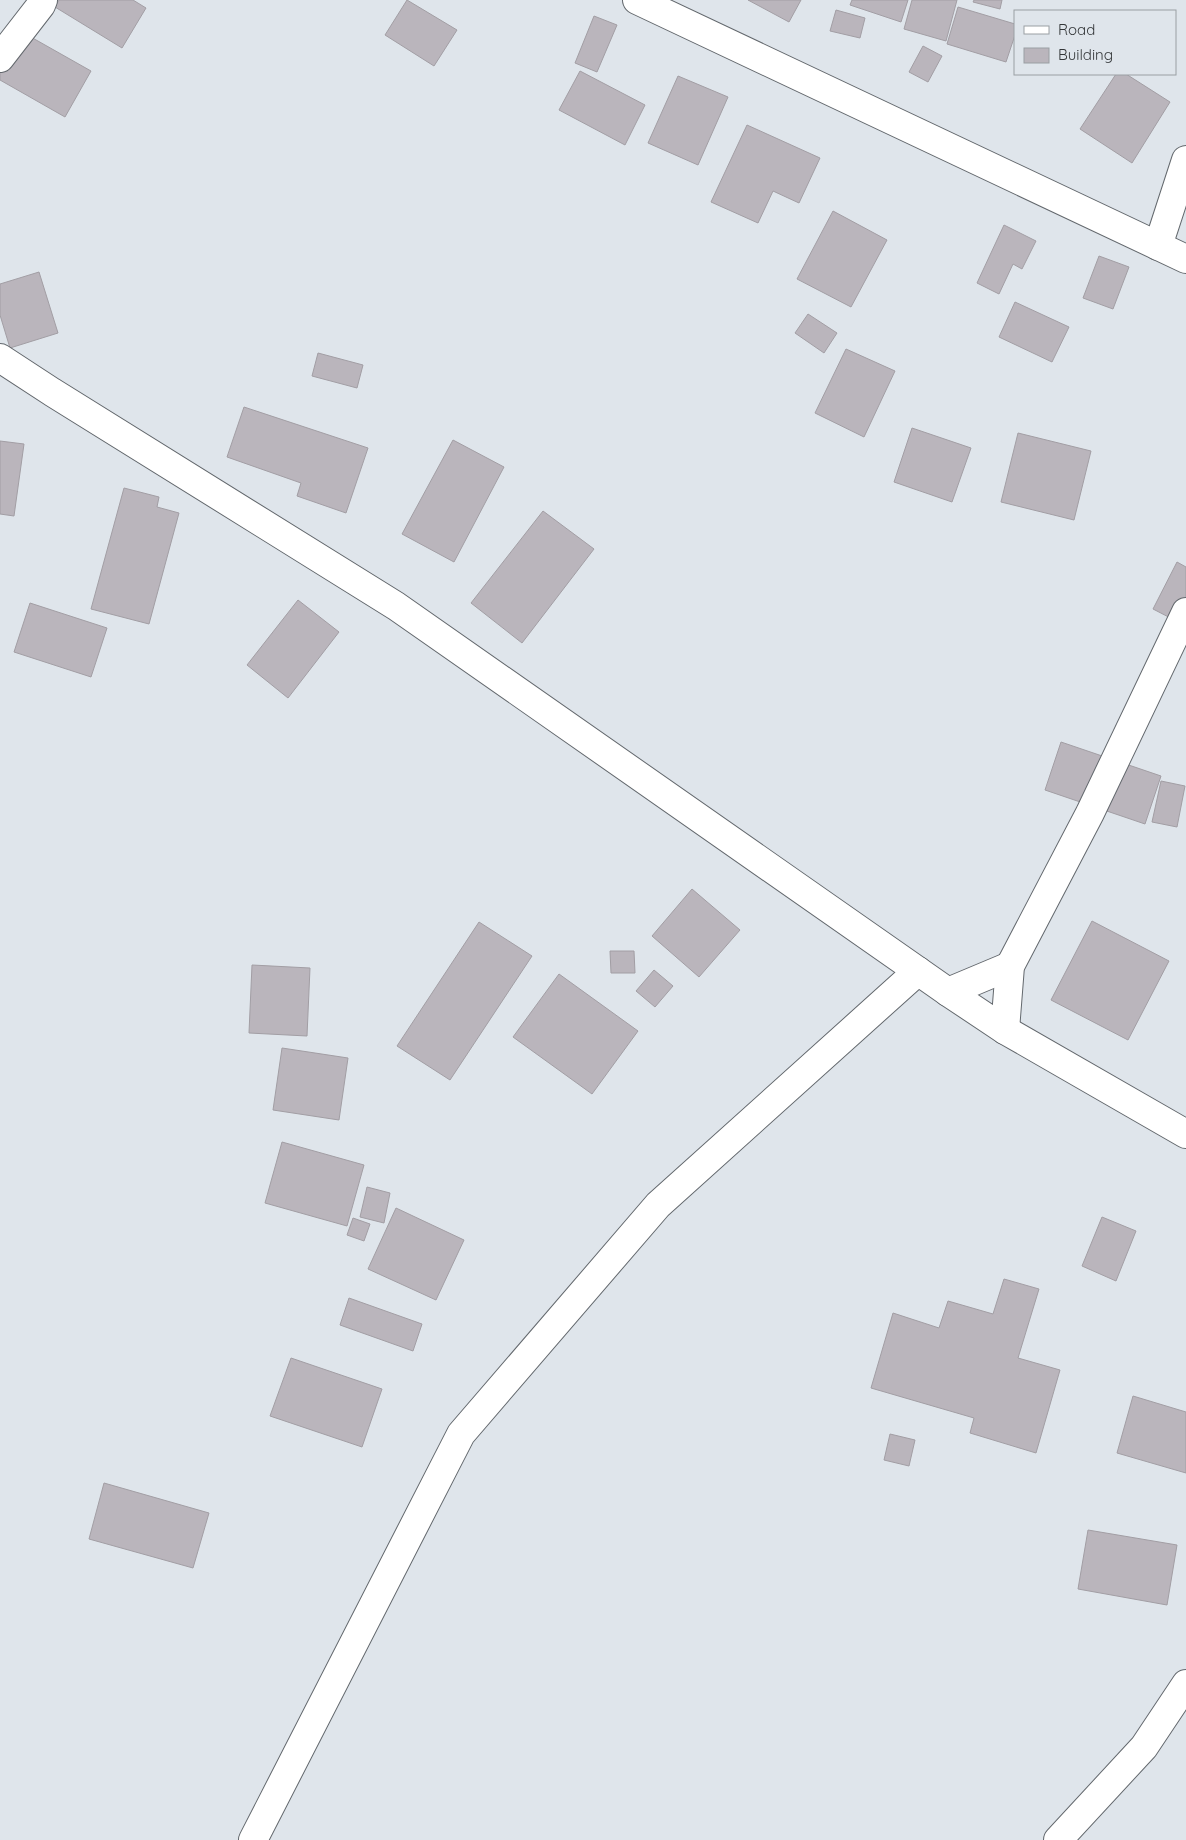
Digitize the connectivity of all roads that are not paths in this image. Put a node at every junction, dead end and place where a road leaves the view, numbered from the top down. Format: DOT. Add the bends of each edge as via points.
graph roads {
  1 [pos="43,0"];
  2 [pos="637,0"];
  3 [pos="0,58"];
  4 [pos="1186,160"];
  5 [pos="1158,246"];
  6 [pos="1186,259"];
  7 [pos="0,358"];
  8 [pos="1186,612"];
  9 [pos="1010,966"];
  10 [pos="918,971"];
  11 [pos="948,992"];
  12 [pos="1005,1030"];
  13 [pos="1186,1134"];
  14 [pos="1186,1684"];
  15 [pos="253,1840"];
  16 [pos="1058,1840"];
  1 -- 3 [label="street"];
  2 -- 5 [label="street"];
  4 -- 5 [label="street"];
  5 -- 6 [label="street"];
  7 -- 10 [label="street" via="396,606"];
  8 -- 9 [label="street" via="1090,813"];
  9 -- 11 [label="street"];
  9 -- 12 [label="street"];
  10 -- 11 [label="street"];
  10 -- 15 [label="street" via="658,1205 461,1434"];
  11 -- 12 [label="street"];
  12 -- 13 [label="street"];
  14 -- 16 [label="street" via="1144,1747"];
}
